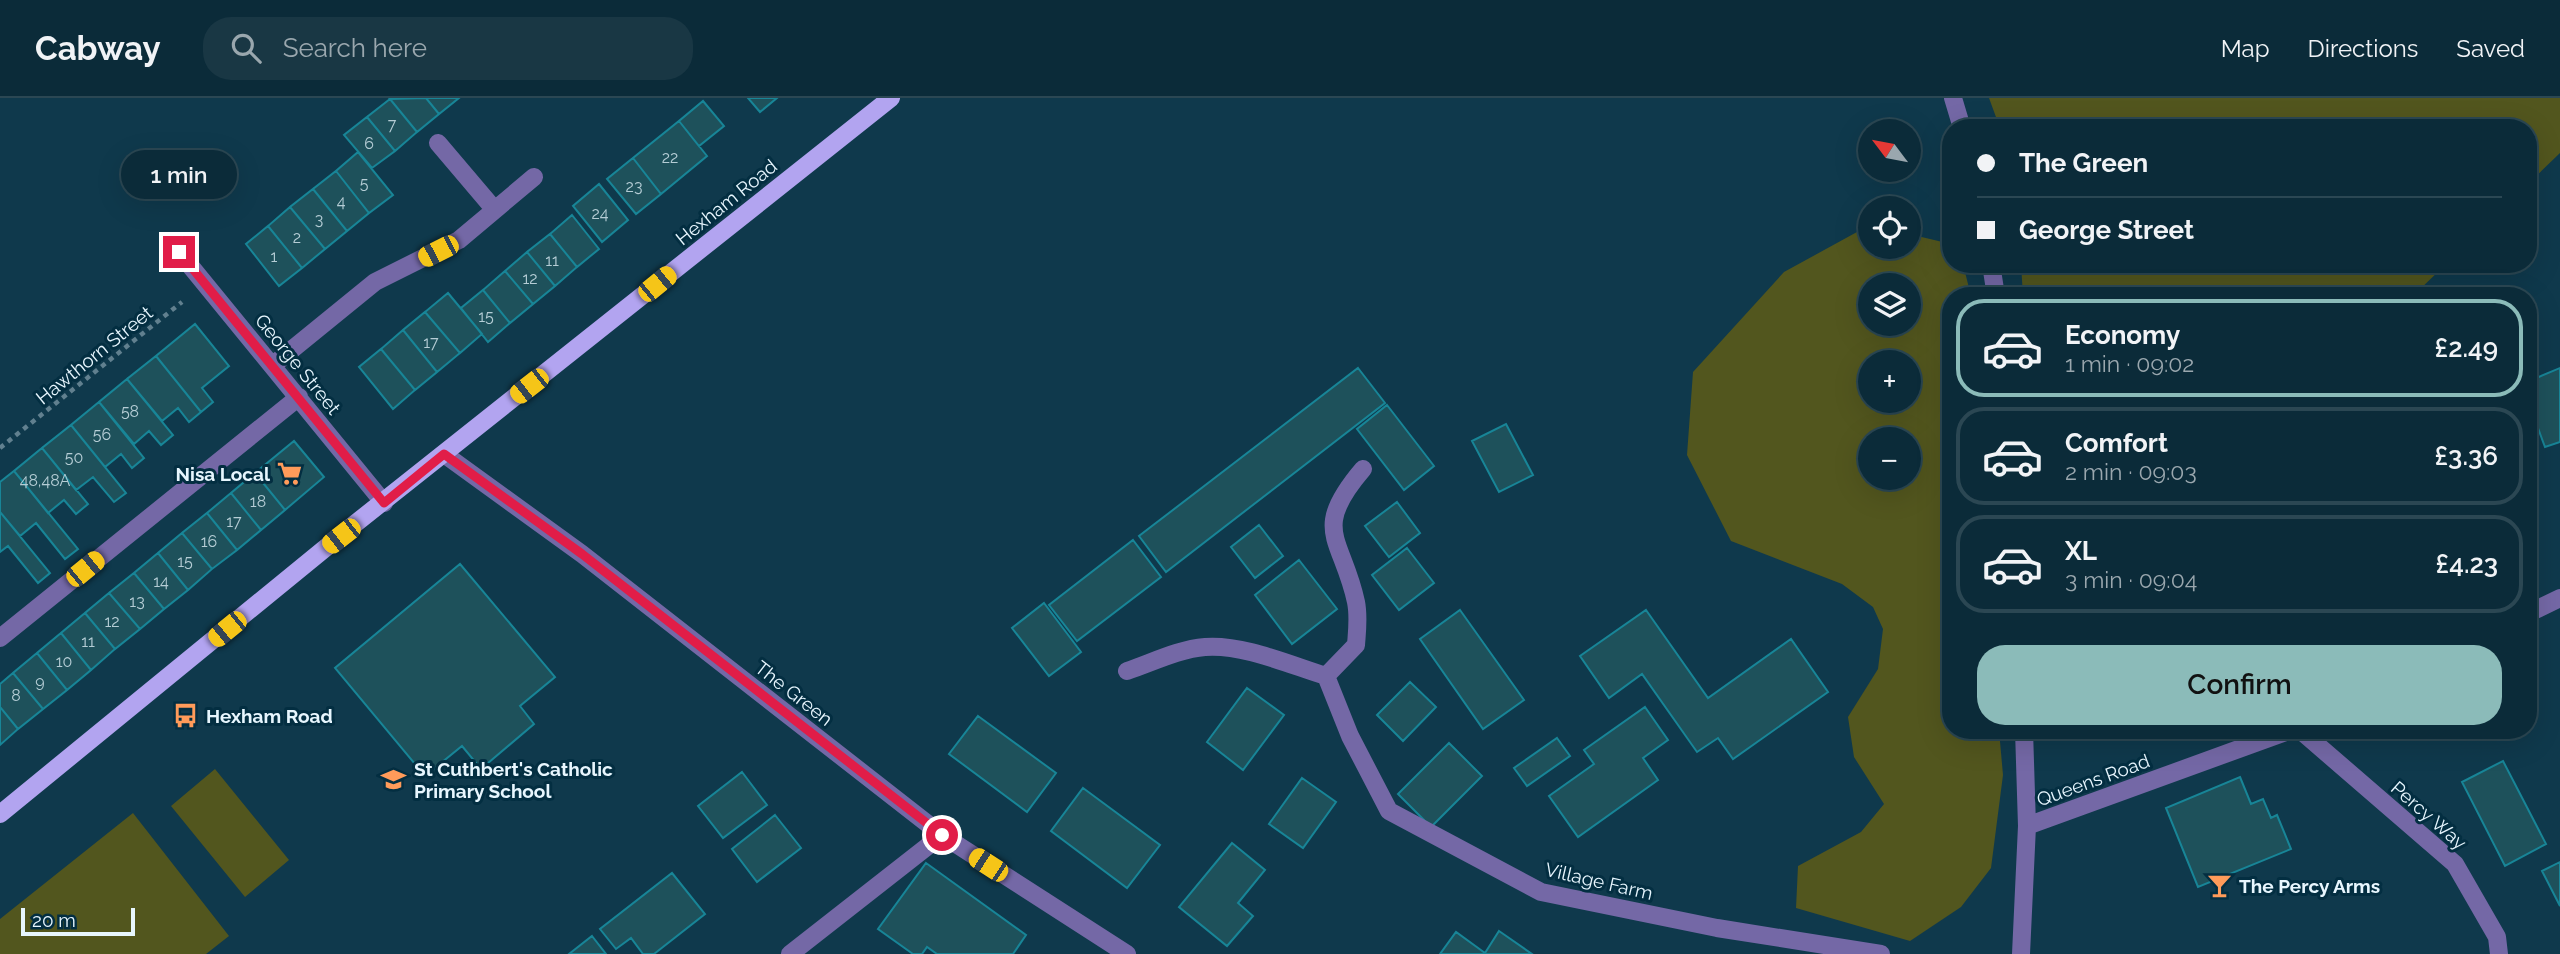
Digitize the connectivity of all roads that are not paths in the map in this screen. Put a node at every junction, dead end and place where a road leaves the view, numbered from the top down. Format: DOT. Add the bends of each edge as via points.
graph roads {
  1 [pos="891,98"];
  2 [pos="1953,98"];
  3 [pos="1959,119"];
  4 [pos="438,143"];
  5 [pos="534,177"];
  6 [pos="494,209"];
  7 [pos="179,252"];
  8 [pos="273,365"];
  9 [pos="299,397"];
  10 [pos="444,454"];
  11 [pos="1363,470"];
  12 [pos="384,503"];
  13 [pos="2560,598"];
  14 [pos="2537,609"];
  15 [pos="0,638"];
  16 [pos="1127,671"];
  17 [pos="1326,676"];
  18 [pos="2024,739"];
  19 [pos="2266,739"];
  20 [pos="2310,739"];
  21 [pos="0,814"];
  22 [pos="2026,826"];
  23 [pos="942,835"];
  24 [pos="790,954"];
  25 [pos="1128,954"];
  26 [pos="1881,954"];
  27 [pos="2021,954"];
  28 [pos="2500,954"];
  1 -- 10 [label="main road, Hexham Road"];
  2 -- 3 [label="street"];
  4 -- 6 [label="street"];
  5 -- 6 [label="street"];
  6 -- 8 [label="street" via="459,240 375,282"];
  7 -- 8 [label="street, George Street"];
  8 -- 9 [label="street, George Street"];
  9 -- 12 [label="street, George Street"];
  9 -- 15 [label="street"];
  10 -- 12 [label="main road, Hexham Road"];
  10 -- 23 [label="street, The Green" via="582,554"];
  11 -- 17 [label="street" via="1338,503 1332,529 1356,604 1356,645"];
  12 -- 21 [label="main road, Hexham Road"];
  13 -- 14 [label="street"];
  16 -- 17 [label="street" via="1204,647 1255,654"];
  17 -- 26 [label="street, Village Farm" via="1350,736 1389,811 1541,892 1717,928"];
  18 -- 22 [label="street"];
  19 -- 22 [label="street, Queens Road"];
  20 -- 28 [label="street, Percy Way" via="2455,864 2497,937"];
  22 -- 27 [label="street"];
  23 -- 24 [label="street"];
  23 -- 25 [label="street, The Green"];
}
